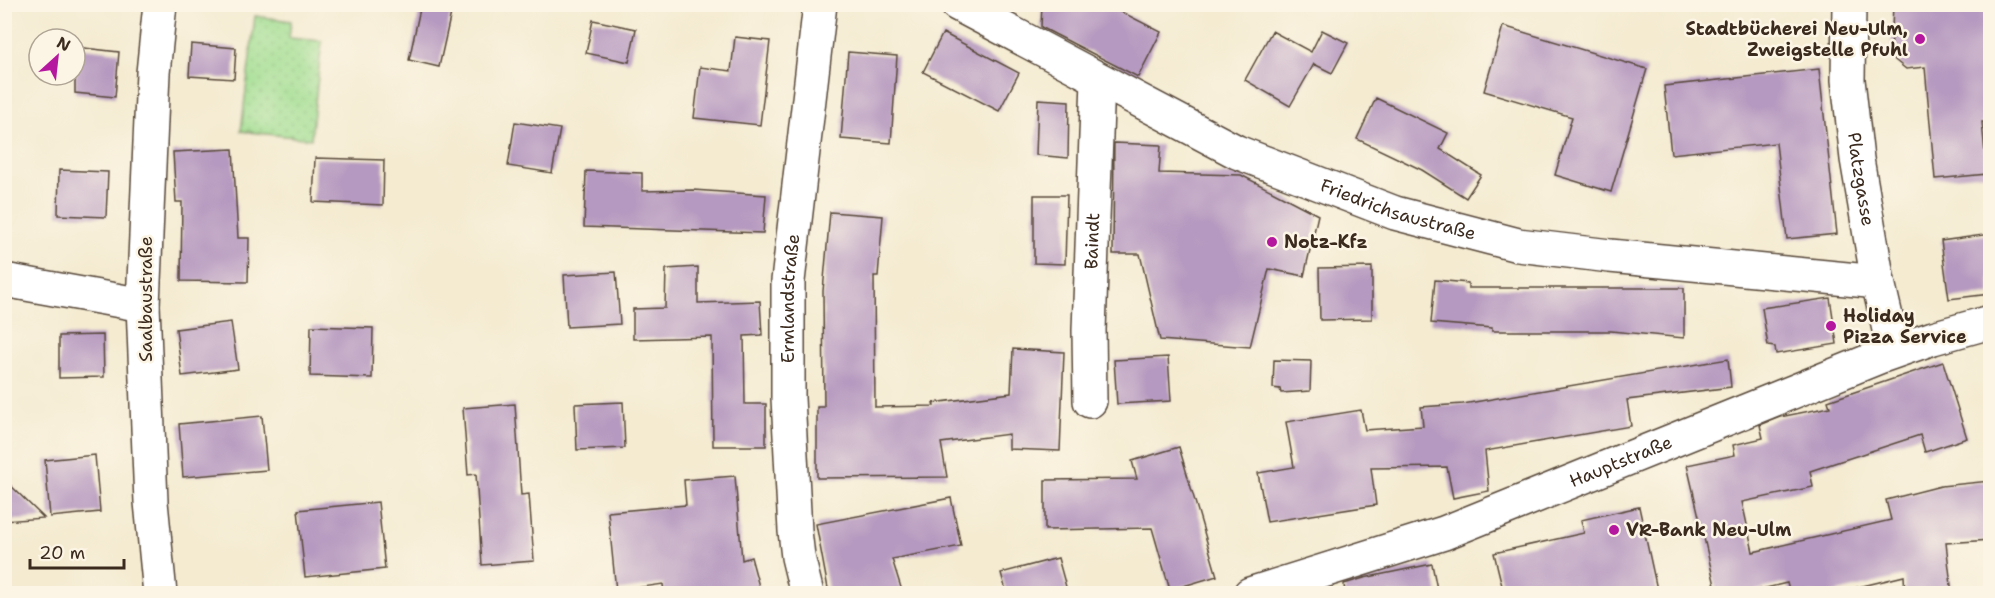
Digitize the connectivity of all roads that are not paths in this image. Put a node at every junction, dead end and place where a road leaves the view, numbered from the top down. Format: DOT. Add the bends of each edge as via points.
graph roads {
  1 [pos="160,4"];
  2 [pos="820,4"];
  3 [pos="957,4"];
  4 [pos="1849,4"];
  5 [pos="1098,80"];
  6 [pos="4,280"];
  7 [pos="1878,282"];
  8 [pos="143,304"];
  9 [pos="1990,322"];
  10 [pos="1893,351"];
  11 [pos="1090,401"];
  12 [pos="160,594"];
  13 [pos="807,594"];
  14 [pos="1250,594"];
  1 -- 8 [label="street, Saalbaustraße" via="153,73"];
  2 -- 13 [label="street, Ermlandstraße" via="788,281 788,398 795,531"];
  3 -- 5 [label="street, Friedrichsaustraße"];
  4 -- 7 [label="street, Platzgasse" via="1848,80"];
  5 -- 7 [label="street, Friedrichsaustraße" via="1237,152 1395,213 1448,227 1518,245"];
  5 -- 11 [label="street, Baindt"];
  6 -- 8 [label="street"];
  7 -- 10 [label="street, Platzgasse"];
  8 -- 12 [label="street, Saalbaustraße" via="151,502"];
  9 -- 10 [label="street, Hauptstraße"];
  10 -- 14 [label="street, Hauptstraße" via="1444,533"];
}
